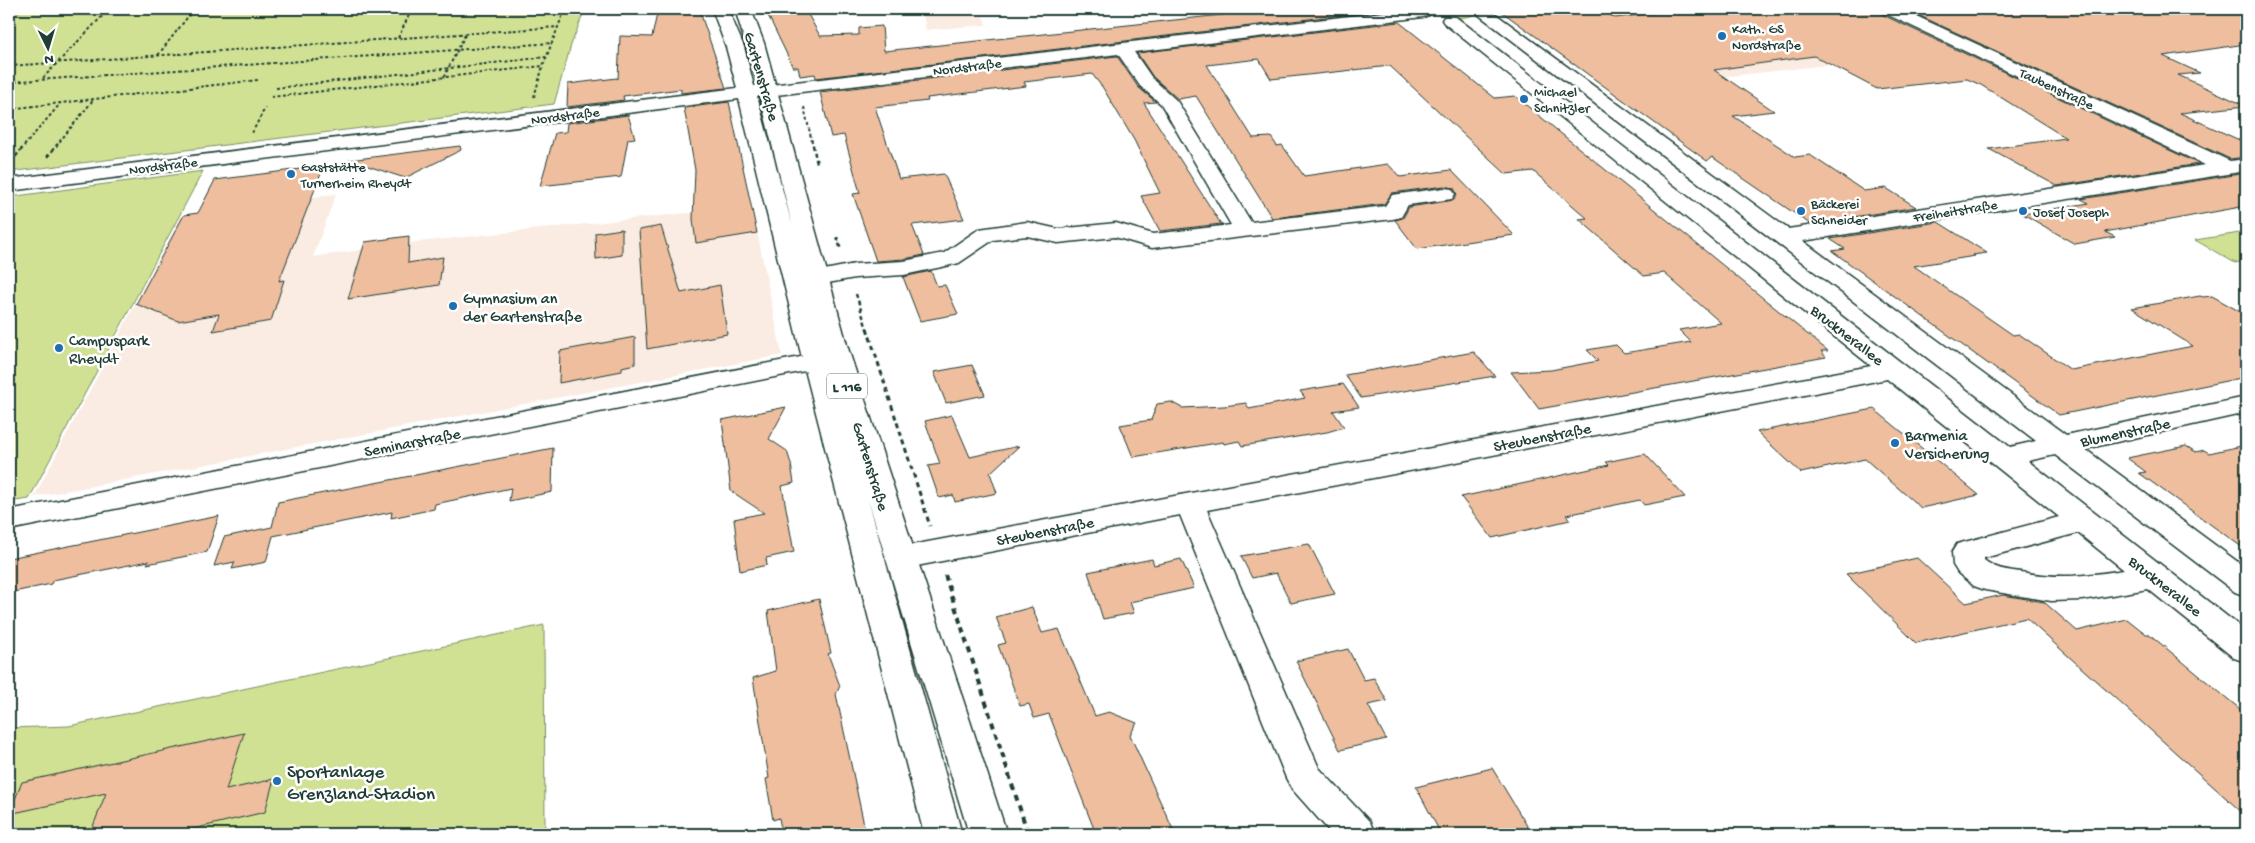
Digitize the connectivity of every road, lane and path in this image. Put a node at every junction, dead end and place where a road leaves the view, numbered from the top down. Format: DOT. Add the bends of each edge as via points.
graph roads {
  1 [pos="20,9"];
  2 [pos="110,9"];
  3 [pos="194,9"];
  4 [pos="412,9"];
  5 [pos="565,9"];
  6 [pos="720,9"];
  7 [pos="742,9"];
  8 [pos="1888,9"];
  9 [pos="1421,10"];
  10 [pos="1489,12"];
  11 [pos="9,20"];
  12 [pos="1450,20"];
  13 [pos="558,27"];
  14 [pos="466,33"];
  15 [pos="398,38"];
  16 [pos="552,43"];
  17 [pos="1122,47"];
  18 [pos="458,49"];
  19 [pos="158,55"];
  20 [pos="546,57"];
  21 [pos="58,62"];
  22 [pos="9,66"];
  23 [pos="448,68"];
  24 [pos="444,78"];
  25 [pos="43,79"];
  26 [pos="258,80"];
  27 [pos="9,82"];
  28 [pos="276,88"];
  29 [pos="758,91"];
  30 [pos="271,97"];
  31 [pos="94,99"];
  32 [pos="60,103"];
  33 [pos="9,108"];
  34 [pos="9,164"];
  35 [pos="2246,165"];
  36 [pos="2225,167"];
  37 [pos="18,184"];
  38 [pos="1444,194"];
  39 [pos="1245,230"];
  40 [pos="1783,237"];
  41 [pos="817,278"];
  42 [pos="816,362"];
  43 [pos="1894,370"];
  44 [pos="2246,405"];
  45 [pos="2061,445"];
  46 [pos="2005,458"];
  47 [pos="1189,502"];
  48 [pos="9,520"];
  49 [pos="2085,521"];
  50 [pos="938,550"];
  51 [pos="901,558"];
  52 [pos="2154,576"];
  53 [pos="2246,584"];
  54 [pos="2246,648"];
  55 [pos="943,834"];
  56 [pos="988,834"];
  57 [pos="1028,834"];
  58 [pos="1356,834"];
  1 -- 11 [label="path"];
  2 -- 21 [label="path"];
  3 -- 19 [label="path"];
  4 -- 15 [label="path"];
  5 -- 13 [label="path"];
  6 -- 29 [label="street, Gartenstraße / L 116"];
  7 -- 29 [label="street, Gartenstraße / L 116" via="755,43"];
  8 -- 36 [label="street, Taubenstraße"];
  9 -- 12 [label="street, Nordstraße"];
  9 -- 17 [label="street, Nordstraße"];
  10 -- 12 [label="street, Nordstraße" via="1474,20"];
  10 -- 40 [label="street"];
  12 -- 43 [label="street, Brucknerallee"];
  13 -- 14 [label="path"];
  13 -- 16 [label="path"];
  14 -- 15 [label="path"];
  14 -- 18 [label="path"];
  15 -- 19 [label="path"];
  16 -- 18 [label="path"];
  16 -- 20 [label="path"];
  17 -- 29 [label="street, Nordstraße"];
  17 -- 39 [label="street" via="1146,82 1168,101"];
  18 -- 23 [label="path"];
  18 -- 25 [label="path"];
  19 -- 21 [label="path"];
  20 -- 23 [label="path"];
  20 -- 24 [label="path" via="543,66"];
  21 -- 22 [label="path"];
  21 -- 25 [label="path"];
  23 -- 24 [label="path"];
  23 -- 28 [label="path"];
  24 -- 30 [label="path"];
  25 -- 27 [label="path"];
  26 -- 31 [label="path"];
  29 -- 37 [label="street, Nordstraße"];
  29 -- 41 [label="street, Gartenstraße / L 116"];
  29 -- 42 [label="street, Gartenstraße / L 116"];
  31 -- 32 [label="path"];
  31 -- 37 [label="path"];
  32 -- 33 [label="path"];
  32 -- 34 [label="path"];
  35 -- 36 [label="street, Freiheitstraße"];
  36 -- 40 [label="street, Freiheitstraße"];
  38 -- 39 [label="street" via="1400,200 1393,212"];
  39 -- 41 [label="street" via="1152,241 1116,230 1058,236 1027,229 987,234 952,258 904,268 856,271"];
  40 -- 45 [label="street"];
  41 -- 51 [label="street, Gartenstraße / L 116" via="834,345"];
  42 -- 48 [label="street, Seminarstraße"];
  42 -- 55 [label="street, Gartenstraße / L 116"];
  43 -- 46 [label="street, Brucknerallee"];
  43 -- 47 [label="street, Steubenstraße"];
  44 -- 45 [label="street, Blumenstraße"];
  45 -- 46 [label="street, Blumenstraße"];
  45 -- 53 [label="street"];
  46 -- 49 [label="street, Brucknerallee"];
  47 -- 50 [label="street, Steubenstraße"];
  47 -- 58 [label="street" via="1305,778"];
  49 -- 52 [label="street, Brucknerallee"];
  49 -- 52 [label="street" via="1975,549 1968,552 1969,565 1985,578 2051,589 2082,588"];
  50 -- 51 [label="street, Steubenstraße"];
  50 -- 57 [label="path"];
  51 -- 56 [label="street, Gartenstraße / L 116"];
  52 -- 54 [label="street, Brucknerallee"];
}
